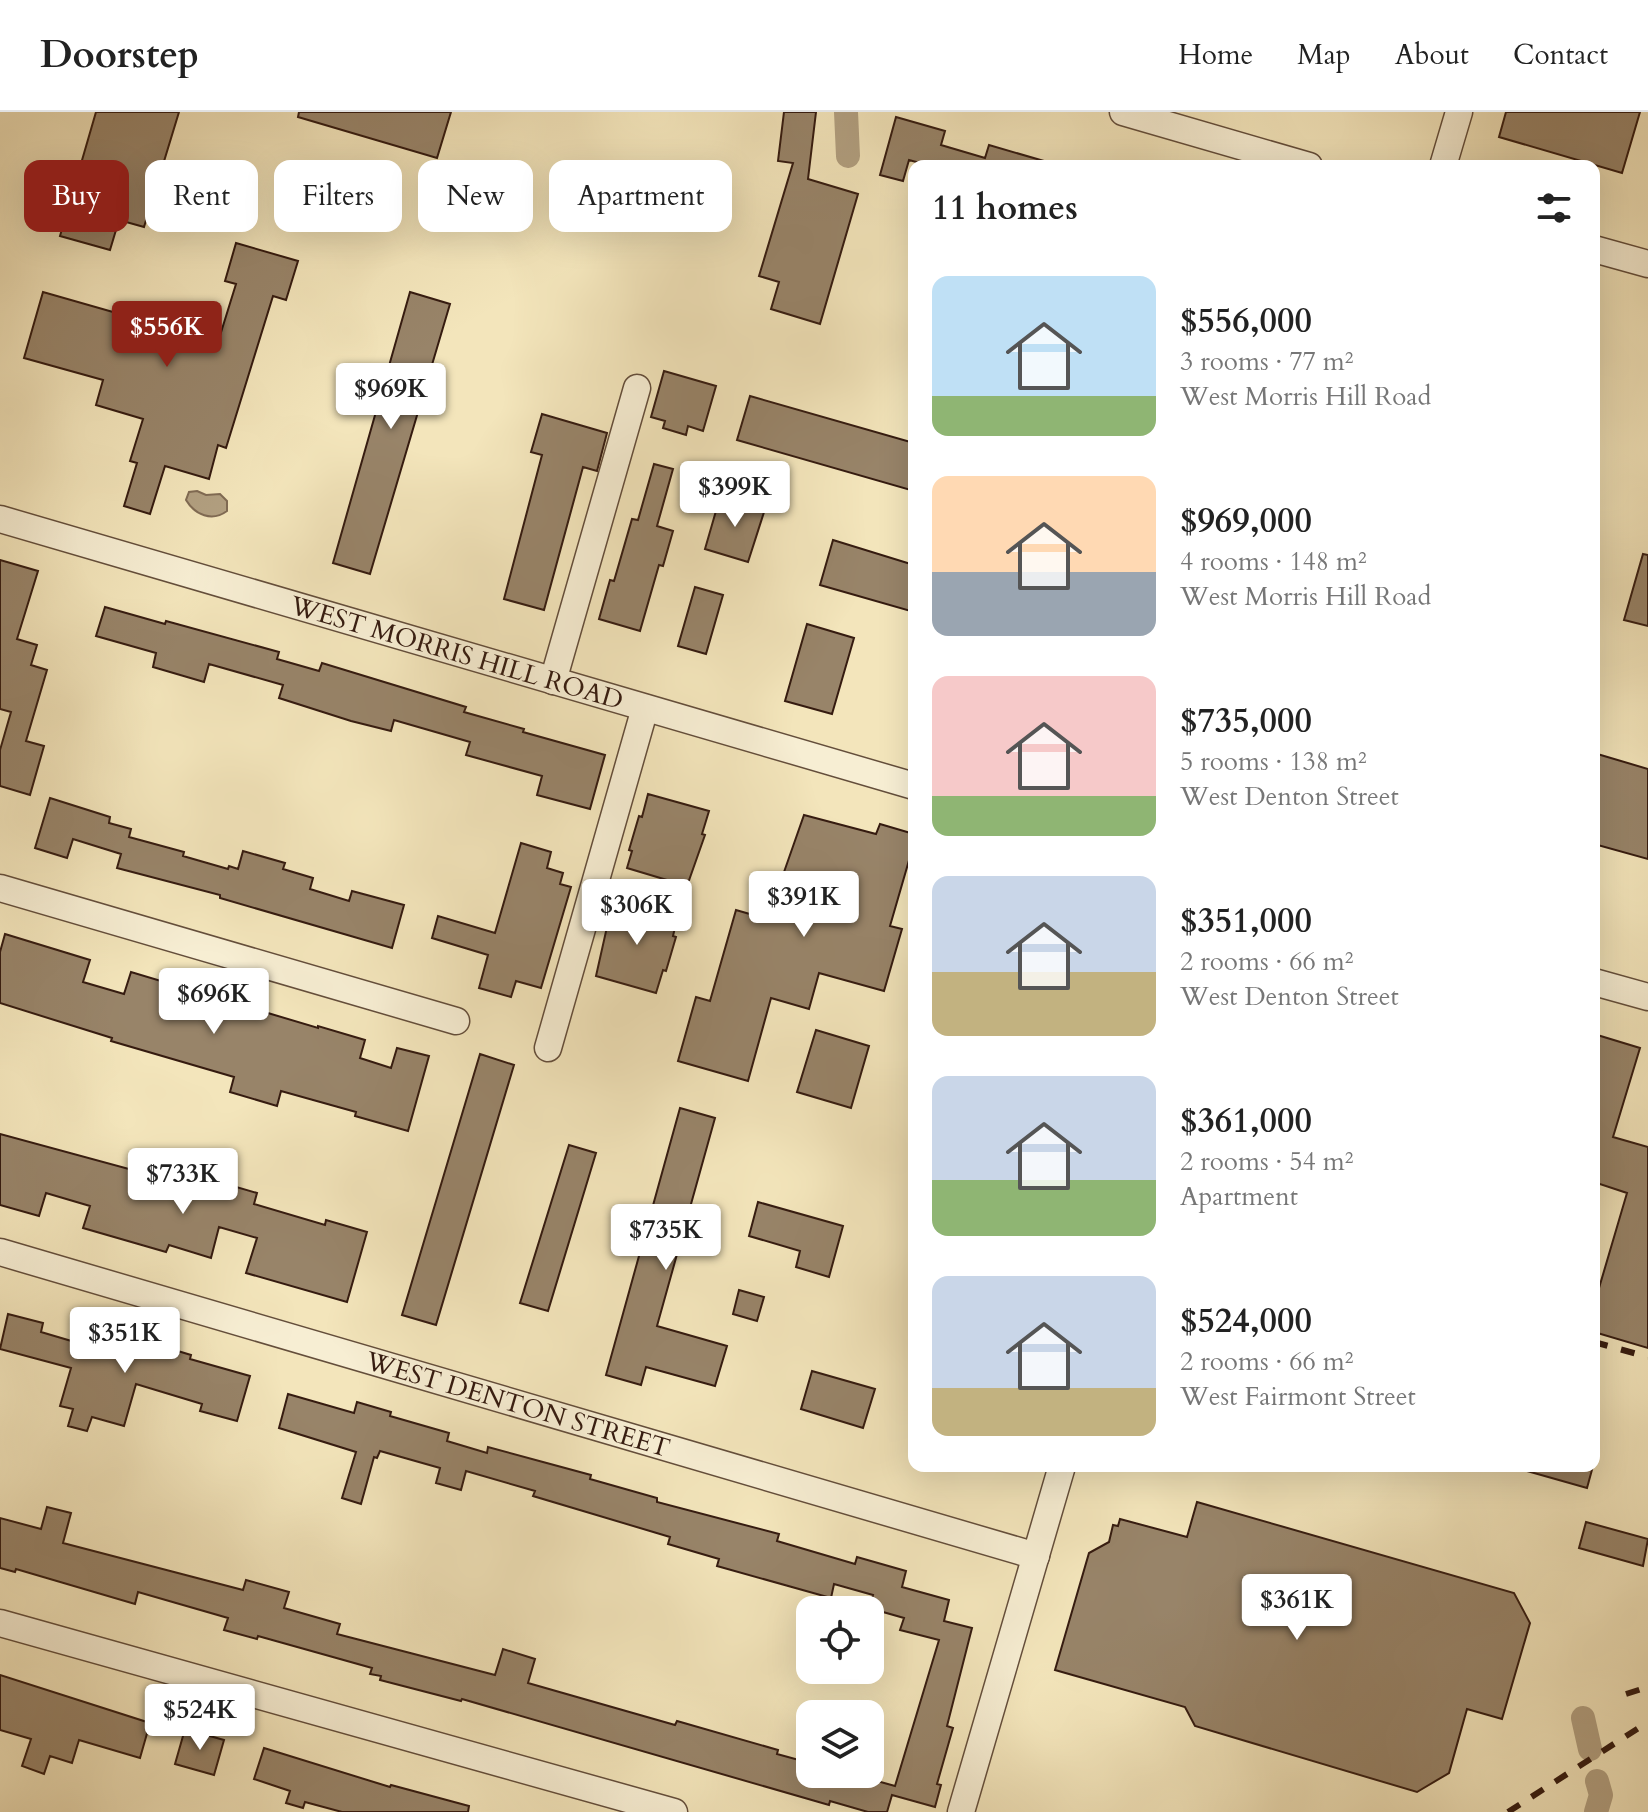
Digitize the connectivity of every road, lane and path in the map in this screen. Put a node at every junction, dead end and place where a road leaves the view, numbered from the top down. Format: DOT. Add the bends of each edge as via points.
graph roads {
  1 [pos="1123,112"];
  2 [pos="1459,112"];
  3 [pos="1288,160"];
  4 [pos="1445,160"];
  5 [pos="1600,251"];
  6 [pos="1648,264"];
  7 [pos="637,388"];
  8 [pos="0,519"];
  9 [pos="553,681"];
  10 [pos="645,708"];
  11 [pos="908,784"];
  12 [pos="0,888"];
  13 [pos="1600,984"];
  14 [pos="1648,997"];
  15 [pos="456,1021"];
  16 [pos="548,1048"];
  17 [pos="0,1252"];
  18 [pos="1060,1472"];
  19 [pos="1036,1556"];
  20 [pos="0,1623"];
  21 [pos="674,1812"];
  22 [pos="961,1812"];
  1 -- 3 [label="street"];
  2 -- 4 [label="street"];
  5 -- 6 [label="street"];
  7 -- 9 [label="street"];
  8 -- 9 [label="street, WEST MORRIS HILL ROAD"];
  9 -- 10 [label="street, WEST MORRIS HILL ROAD"];
  10 -- 11 [label="street, WEST MORRIS HILL ROAD"];
  10 -- 16 [label="street"];
  12 -- 15 [label="street"];
  13 -- 14 [label="street"];
  17 -- 19 [label="street, WEST DENTON STREET"];
  18 -- 19 [label="street"];
  19 -- 22 [label="street"];
  20 -- 21 [label="street"];
}
